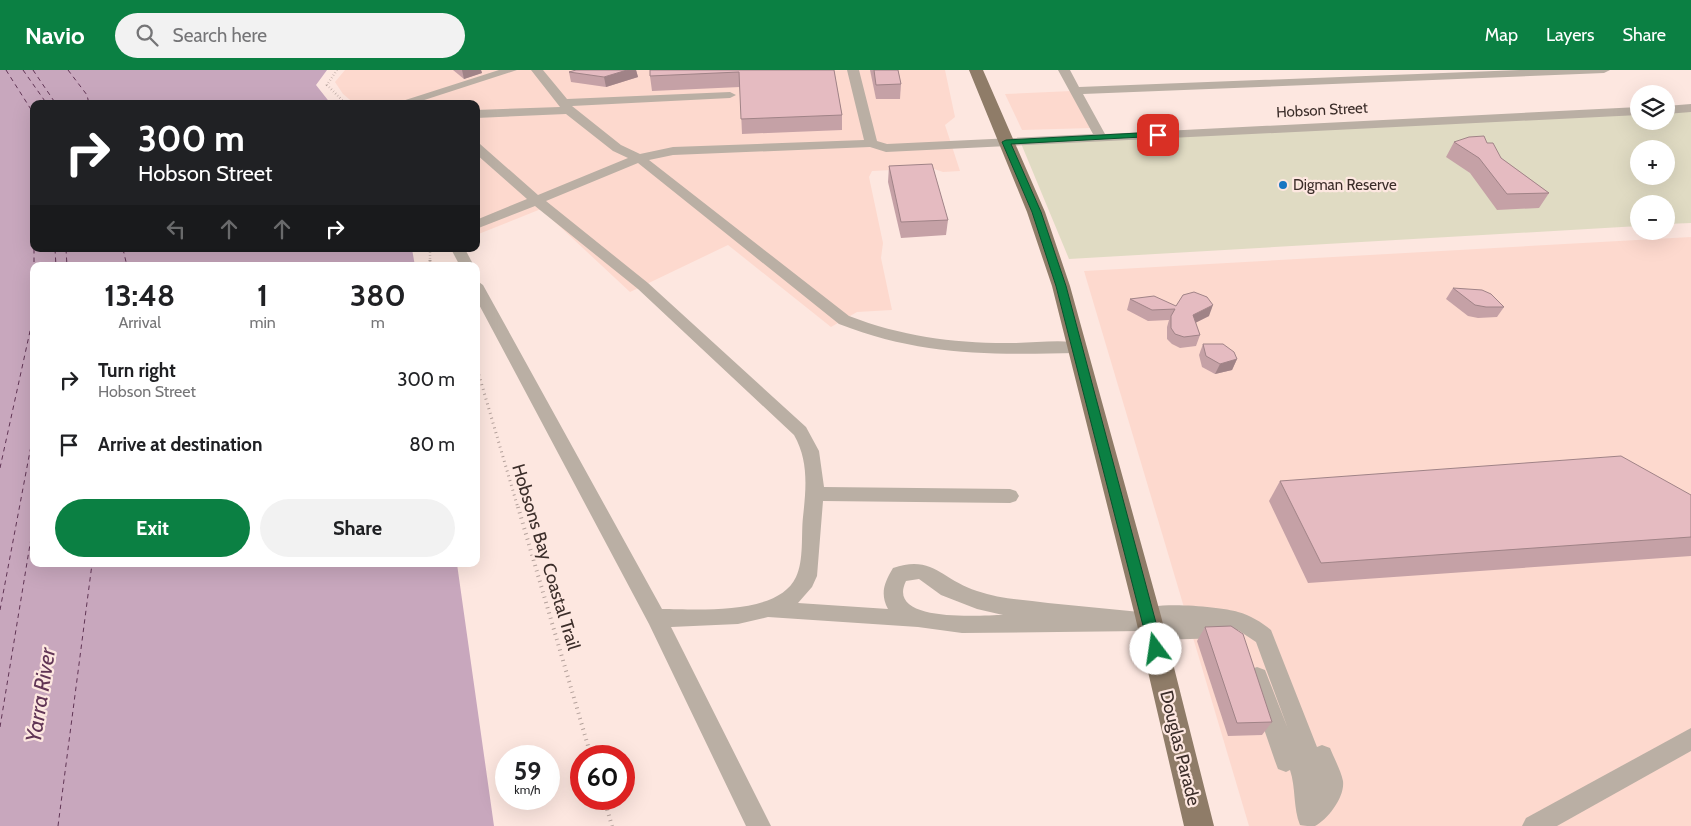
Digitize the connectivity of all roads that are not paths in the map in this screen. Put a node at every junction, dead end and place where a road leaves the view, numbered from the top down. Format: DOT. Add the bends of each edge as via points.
graph roads {
  1 [pos="511,70"];
  2 [pos="537,70"];
  3 [pos="853,70"];
  4 [pos="976,70"];
  5 [pos="1064,70"];
  6 [pos="1604,70"];
  7 [pos="1075,91"];
  8 [pos="730,95"];
  9 [pos="420,100"];
  10 [pos="566,106"];
  11 [pos="1691,108"];
  12 [pos="1675,109"];
  13 [pos="1630,111"];
  14 [pos="480,114"];
  15 [pos="1101,138"];
  16 [pos="1006,142"];
  17 [pos="871,143"];
  18 [pos="480,150"];
  19 [pos="639,158"];
  20 [pos="536,200"];
  21 [pos="480,223"];
  22 [pos="480,292"];
  23 [pos="1077,348"];
  24 [pos="814,494"];
  25 [pos="1010,496"];
  26 [pos="772,610"];
  27 [pos="656,618"];
  28 [pos="943,622"];
  29 [pos="1150,623"];
  30 [pos="1223,623"];
  31 [pos="1691,739"];
  32 [pos="1304,822"];
  33 [pos="759,826"];
  34 [pos="1199,826"];
  35 [pos="1534,826"];
  1 -- 9 [label="street"];
  2 -- 10 [label="street"];
  3 -- 17 [label="street"];
  4 -- 16 [label="main road, Douglas Parade"];
  5 -- 7 [label="street"];
  6 -- 7 [label="street"];
  7 -- 15 [label="street"];
  8 -- 10 [label="street"];
  10 -- 14 [label="street"];
  10 -- 19 [label="street" via="617,148"];
  11 -- 12 [label="street"];
  13 -- 15 [label="street, Hobson Street"];
  15 -- 16 [label="street, Hobson Street"];
  16 -- 17 [label="street, Hobson Street" via="886,148"];
  16 -- 23 [label="main road, Douglas Parade" via="1045,234"];
  17 -- 19 [label="street, Hobson Street" via="673,151"];
  18 -- 20 [label="street"];
  19 -- 20 [label="street, Hobson Street"];
  19 -- 23 [label="street" via="844,320 870,332 912,343 958,349"];
  20 -- 21 [label="street, Hobson Street"];
  20 -- 24 [label="street" via="643,286 807,442"];
  22 -- 27 [label="street"];
  23 -- 29 [label="main road, Douglas Parade"];
  24 -- 25 [label="street"];
  24 -- 26 [label="street" via="806,581 791,599"];
  26 -- 27 [label="street"];
  26 -- 28 [label="street"];
  27 -- 33 [label="street"];
  28 -- 29 [label="street"];
  28 -- 29 [label="street" via="916,618 903,612 892,598 892,586 900,574 919,571 948,589 977,600"];
  29 -- 30 [label="street"];
  29 -- 34 [label="main road, Douglas Parade"];
  30 -- 32 [label="street" via="1243,641 1248,651"];
  30 -- 32 [label="street" via="1247,618 1265,624 1276,633 1331,780 1331,792"];
  31 -- 35 [label="street"];
}
